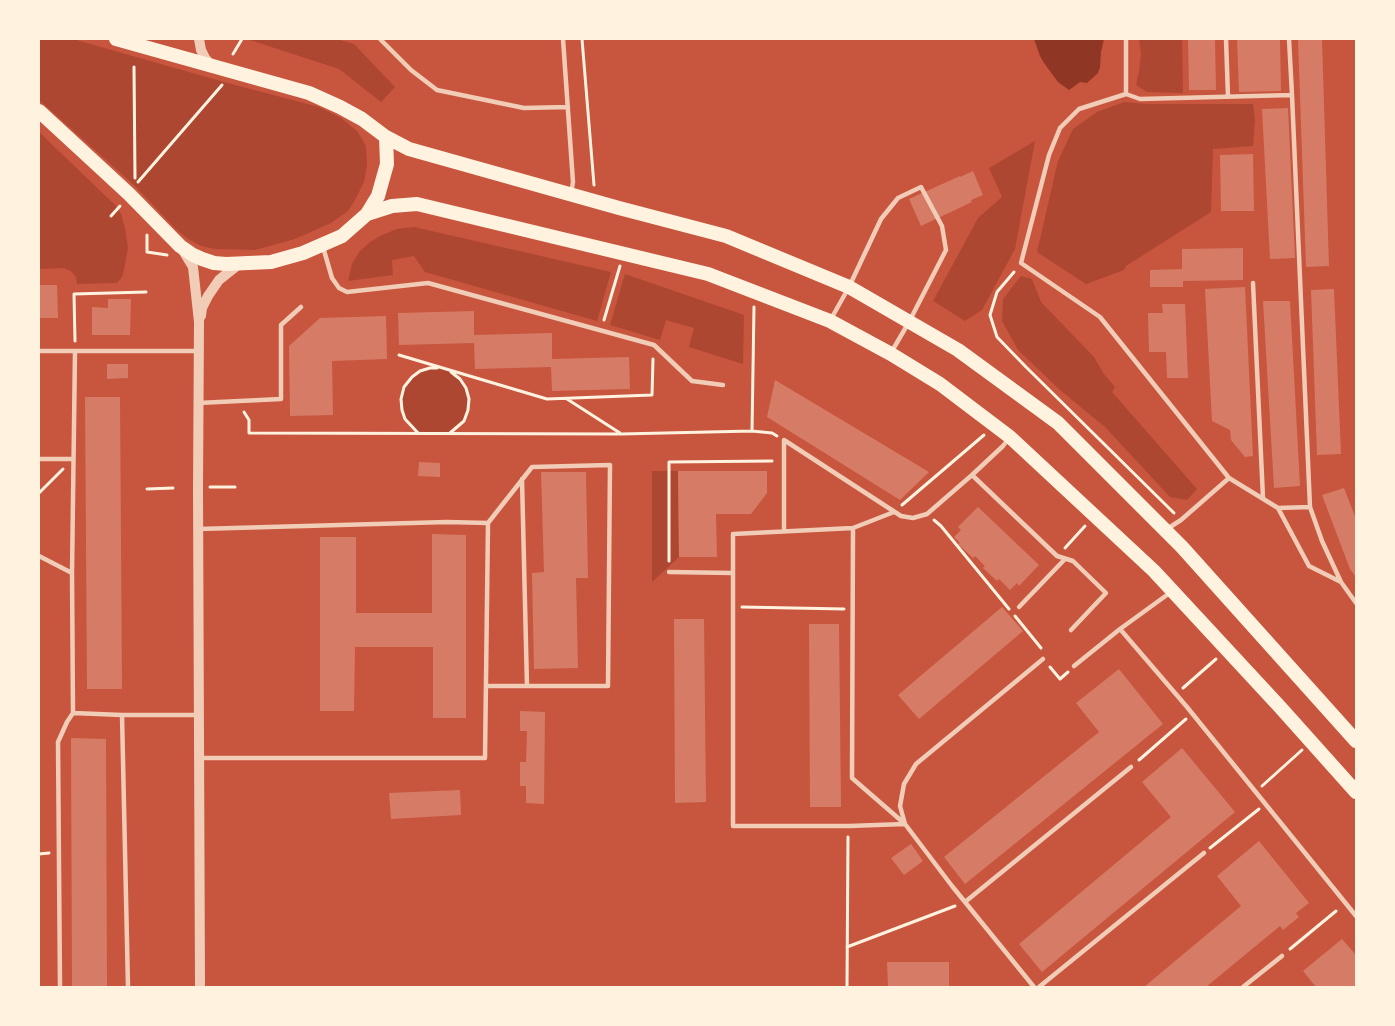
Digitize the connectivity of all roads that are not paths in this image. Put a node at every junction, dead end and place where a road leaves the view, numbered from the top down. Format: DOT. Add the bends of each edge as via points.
graph roads {
  1 [pos="116,39"];
  2 [pos="199,39"];
  3 [pos="380,39"];
  4 [pos="563,39"];
  5 [pos="1126,39"];
  6 [pos="1226,39"];
  7 [pos="1289,39"];
  8 [pos="139,41"];
  9 [pos="214,68"];
  10 [pos="1126,94"];
  11 [pos="1292,95"];
  12 [pos="1228,97"];
  13 [pos="568,107"];
  14 [pos="39,111"];
  15 [pos="386,137"];
  16 [pos="571,194"];
  17 [pos="367,214"];
  18 [pos="323,244"];
  19 [pos="180,246"];
  20 [pos="238,264"];
  21 [pos="1253,283"];
  22 [pos="849,287"];
  23 [pos="301,307"];
  24 [pos="830,321"];
  25 [pos="199,322"];
  26 [pos="909,322"];
  27 [pos="39,351"];
  28 [pos="199,351"];
  29 [pos="75,352"];
  30 [pos="891,354"];
  31 [pos="723,385"];
  32 [pos="198,403"];
  33 [pos="1010,436"];
  34 [pos="39,459"];
  35 [pos="73,459"];
  36 [pos="972,475"];
  37 [pos="1229,478"];
  38 [pos="522,479"];
  39 [pos="1263,498"];
  40 [pos="1310,507"];
  41 [pos="1278,508"];
  42 [pos="894,512"];
  43 [pos="488,523"];
  44 [pos="853,528"];
  45 [pos="198,529"];
  46 [pos="784,530"];
  47 [pos="1165,530"];
  48 [pos="39,556"];
  49 [pos="1065,558"];
  50 [pos="669,572"];
  51 [pos="72,573"];
  52 [pos="734,573"];
  53 [pos="1341,582"];
  54 [pos="1173,591"];
  55 [pos="1356,603"];
  56 [pos="1019,607"];
  57 [pos="1120,629"];
  58 [pos="1071,630"];
  59 [pos="1043,659"];
  60 [pos="1074,666"];
  61 [pos="486,686"];
  62 [pos="527,686"];
  63 [pos="73,713"];
  64 [pos="122,715"];
  65 [pos="199,715"];
  66 [pos="1356,741"];
  67 [pos="199,758"];
  68 [pos="1131,767"];
  69 [pos="1356,792"];
  70 [pos="905,825"];
  71 [pos="1204,853"];
  72 [pos="965,902"];
  73 [pos="1356,916"];
  74 [pos="1282,956"];
  75 [pos="60,987"];
  76 [pos="128,987"];
  77 [pos="200,987"];
  78 [pos="1034,987"];
  79 [pos="1039,987"];
  80 [pos="1243,987"];
  1 -- 8 [label="main road"];
  2 -- 9 [label="street" via="205,58"];
  3 -- 13 [label="lane" via="437,90 524,108"];
  4 -- 13 [label="lane"];
  5 -- 10 [label="lane"];
  6 -- 12 [label="lane"];
  7 -- 11 [label="lane"];
  8 -- 9 [label="main road"];
  9 -- 15 [label="main road" via="309,93 362,118"];
  10 -- 12 [label="lane" via="1140,99"];
  10 -- 37 [label="lane" via="1079,109 1060,128 1049,155 1021,263 1100,317"];
  11 -- 12 [label="lane"];
  11 -- 40 [label="lane"];
  13 -- 16 [label="lane"];
  14 -- 19 [label="main road"];
  15 -- 16 [label="main road" via="409,149"];
  15 -- 17 [label="main road" via="384,181"];
  16 -- 22 [label="main road" via="726,236"];
  17 -- 18 [label="main road" via="342,236"];
  17 -- 24 [label="main road" via="417,204 708,274"];
  18 -- 20 [label="main road" via="271,262"];
  18 -- 31 [label="lane" via="332,279 347,292 428,283 654,345 692,381"];
  19 -- 20 [label="main road" via="208,261"];
  19 -- 25 [label="street" via="193,267"];
  20 -- 25 [label="street" via="212,289"];
  21 -- 39 [label="lane"];
  22 -- 24 [label="lane"];
  22 -- 26 [label="main road"];
  22 -- 26 [label="lane" via="881,219 898,198 921,187 942,225 946,250"];
  23 -- 32 [label="lane" via="281,325 281,399"];
  24 -- 30 [label="main road"];
  25 -- 28 [label="street"];
  26 -- 30 [label="lane"];
  26 -- 47 [label="main road" via="958,350 1058,423"];
  27 -- 29 [label="lane"];
  28 -- 29 [label="lane"];
  28 -- 32 [label="street"];
  29 -- 35 [label="lane"];
  30 -- 33 [label="main road" via="940,384"];
  32 -- 45 [label="street"];
  33 -- 36 [label="lane"];
  33 -- 54 [label="main road"];
  34 -- 35 [label="lane"];
  35 -- 51 [label="lane"];
  36 -- 42 [label="lane" via="927,514 914,518"];
  36 -- 49 [label="lane" via="1057,556"];
  37 -- 39 [label="lane"];
  37 -- 47 [label="lane"];
  38 -- 43 [label="lane"];
  38 -- 62 [label="lane"];
  38 -- 62 [label="lane" via="532,467 610,465 608,686"];
  39 -- 41 [label="lane"];
  40 -- 41 [label="lane"];
  40 -- 53 [label="lane"];
  41 -- 53 [label="lane" via="1309,566"];
  42 -- 44 [label="lane"];
  42 -- 46 [label="lane" via="784,440"];
  43 -- 45 [label="lane"];
  43 -- 61 [label="lane"];
  44 -- 46 [label="lane"];
  44 -- 70 [label="lane" via="852,778"];
  45 -- 65 [label="street"];
  46 -- 52 [label="lane" via="733,534"];
  47 -- 66 [label="main road"];
  48 -- 51 [label="lane"];
  49 -- 56 [label="lane"];
  49 -- 58 [label="lane" via="1106,592"];
  50 -- 52 [label="lane"];
  51 -- 63 [label="lane"];
  52 -- 70 [label="lane" via="733,826"];
  53 -- 55 [label="lane"];
  54 -- 57 [label="lane"];
  54 -- 69 [label="main road"];
  57 -- 60 [label="lane"];
  57 -- 73 [label="lane"];
  59 -- 70 [label="lane" via="916,764 904,784 900,806"];
  61 -- 62 [label="lane"];
  61 -- 67 [label="lane" via="485,758"];
  63 -- 64 [label="lane"];
  63 -- 75 [label="lane" via="58,742"];
  64 -- 65 [label="lane"];
  64 -- 76 [label="lane"];
  65 -- 67 [label="street"];
  67 -- 77 [label="street"];
  68 -- 72 [label="lane"];
  70 -- 72 [label="lane"];
  71 -- 79 [label="lane"];
  72 -- 78 [label="lane"];
  74 -- 80 [label="lane"];
}
